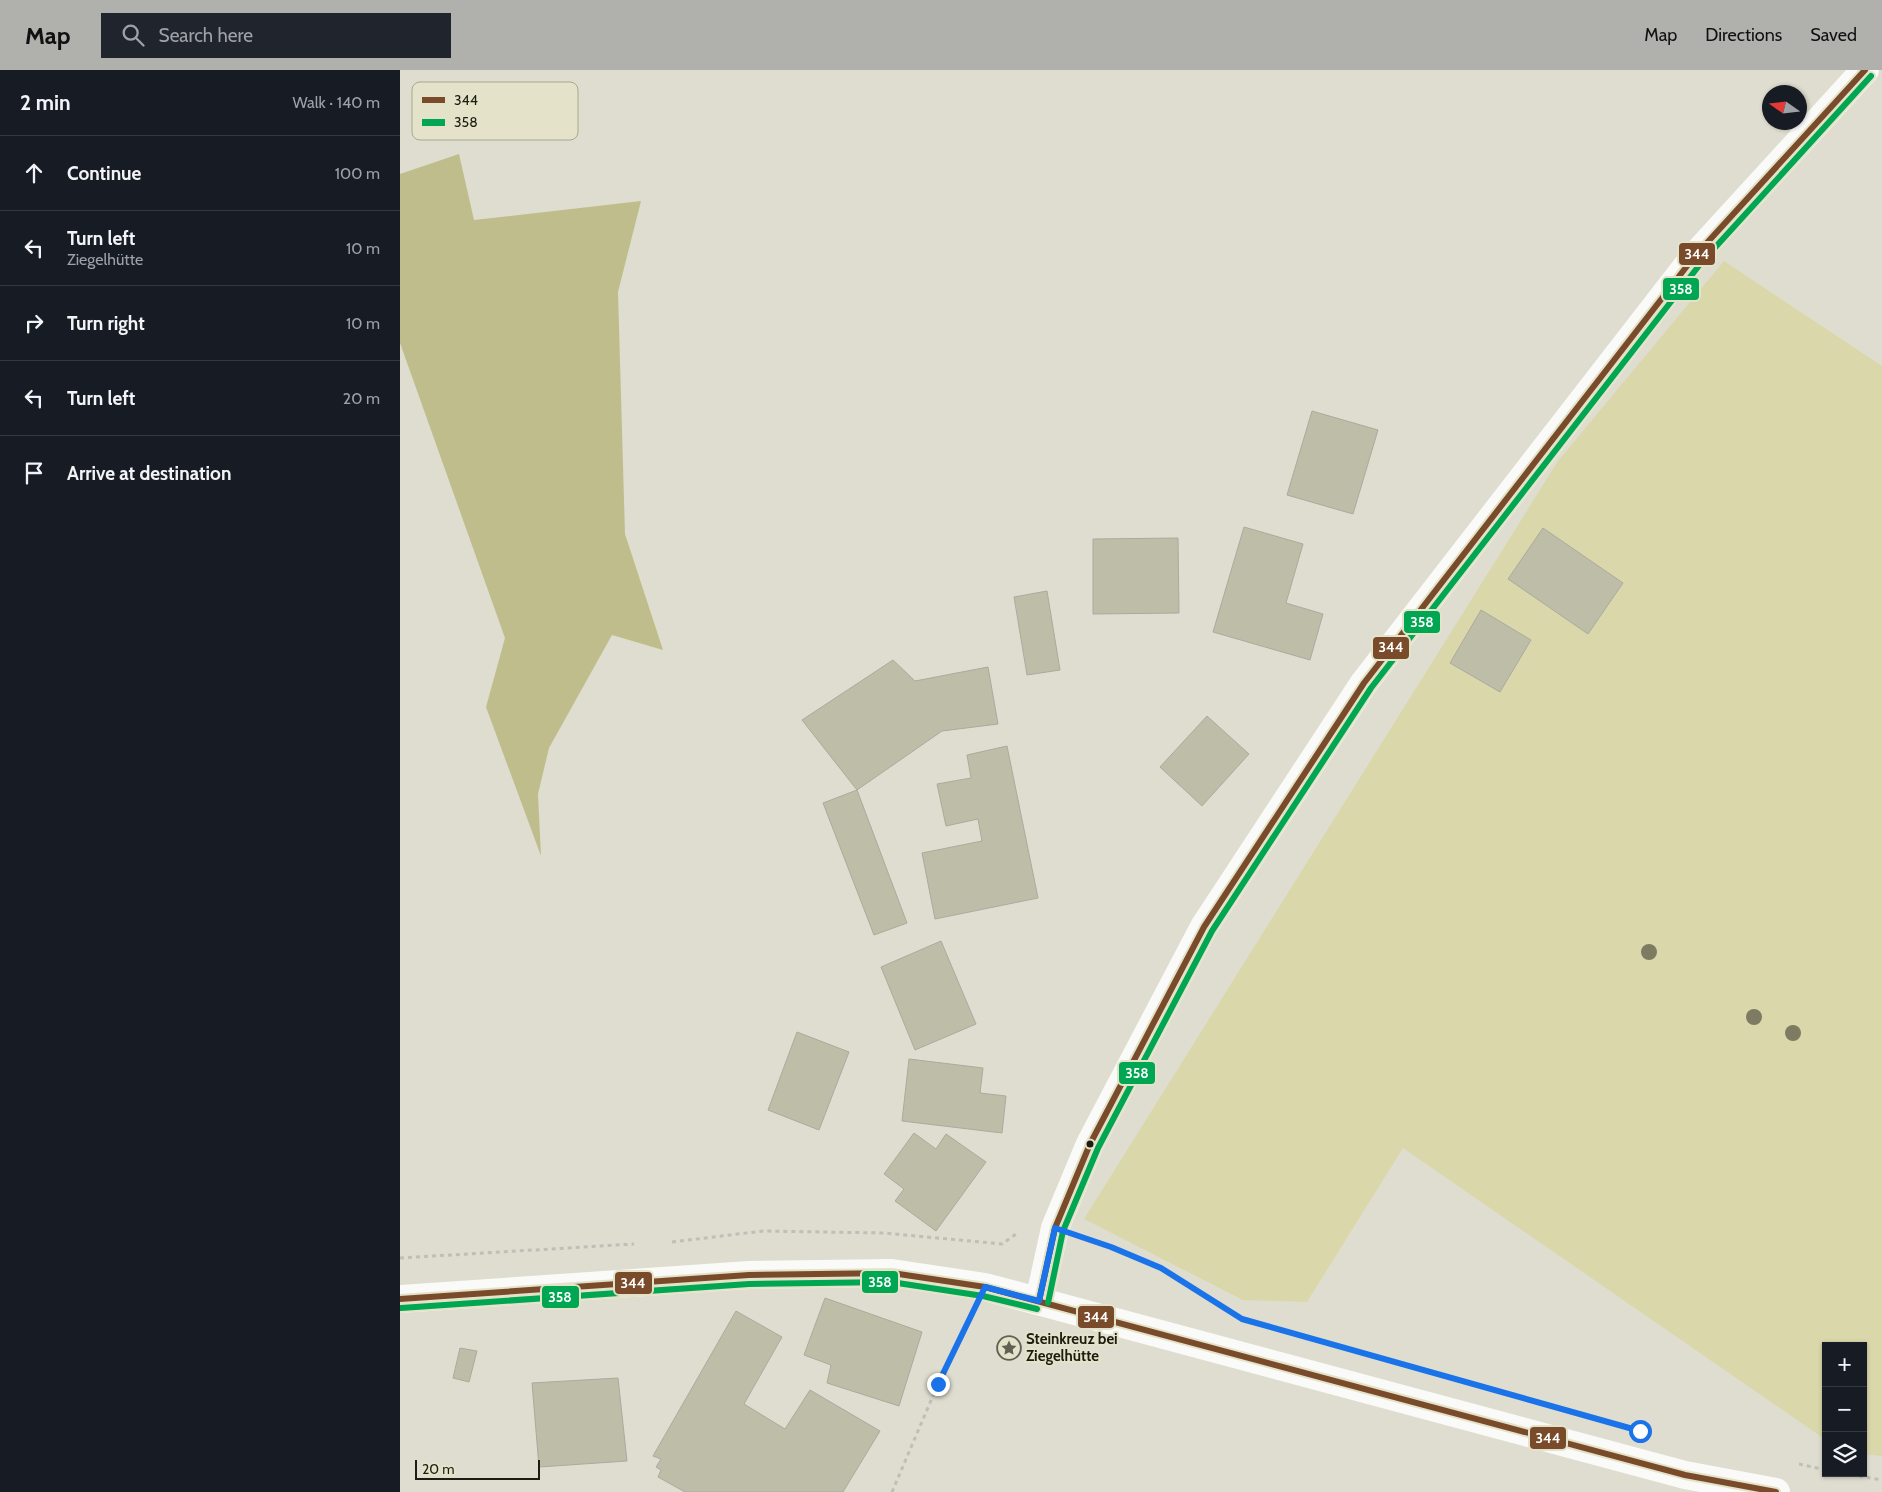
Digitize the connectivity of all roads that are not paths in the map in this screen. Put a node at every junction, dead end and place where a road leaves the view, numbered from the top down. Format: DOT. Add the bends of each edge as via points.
graph roads {
  1 [pos="1865,70"];
  2 [pos="400,1299"];
  3 [pos="1039,1301"];
  4 [pos="1776,1492"];
  1 -- 3 [label="street" via="1694,256 1364,683 1204,927 1090,1144 1055,1228"];
  2 -- 3 [label="street" via="749,1276 892,1273 985,1287"];
  3 -- 4 [label="street" via="1685,1475"];
}
